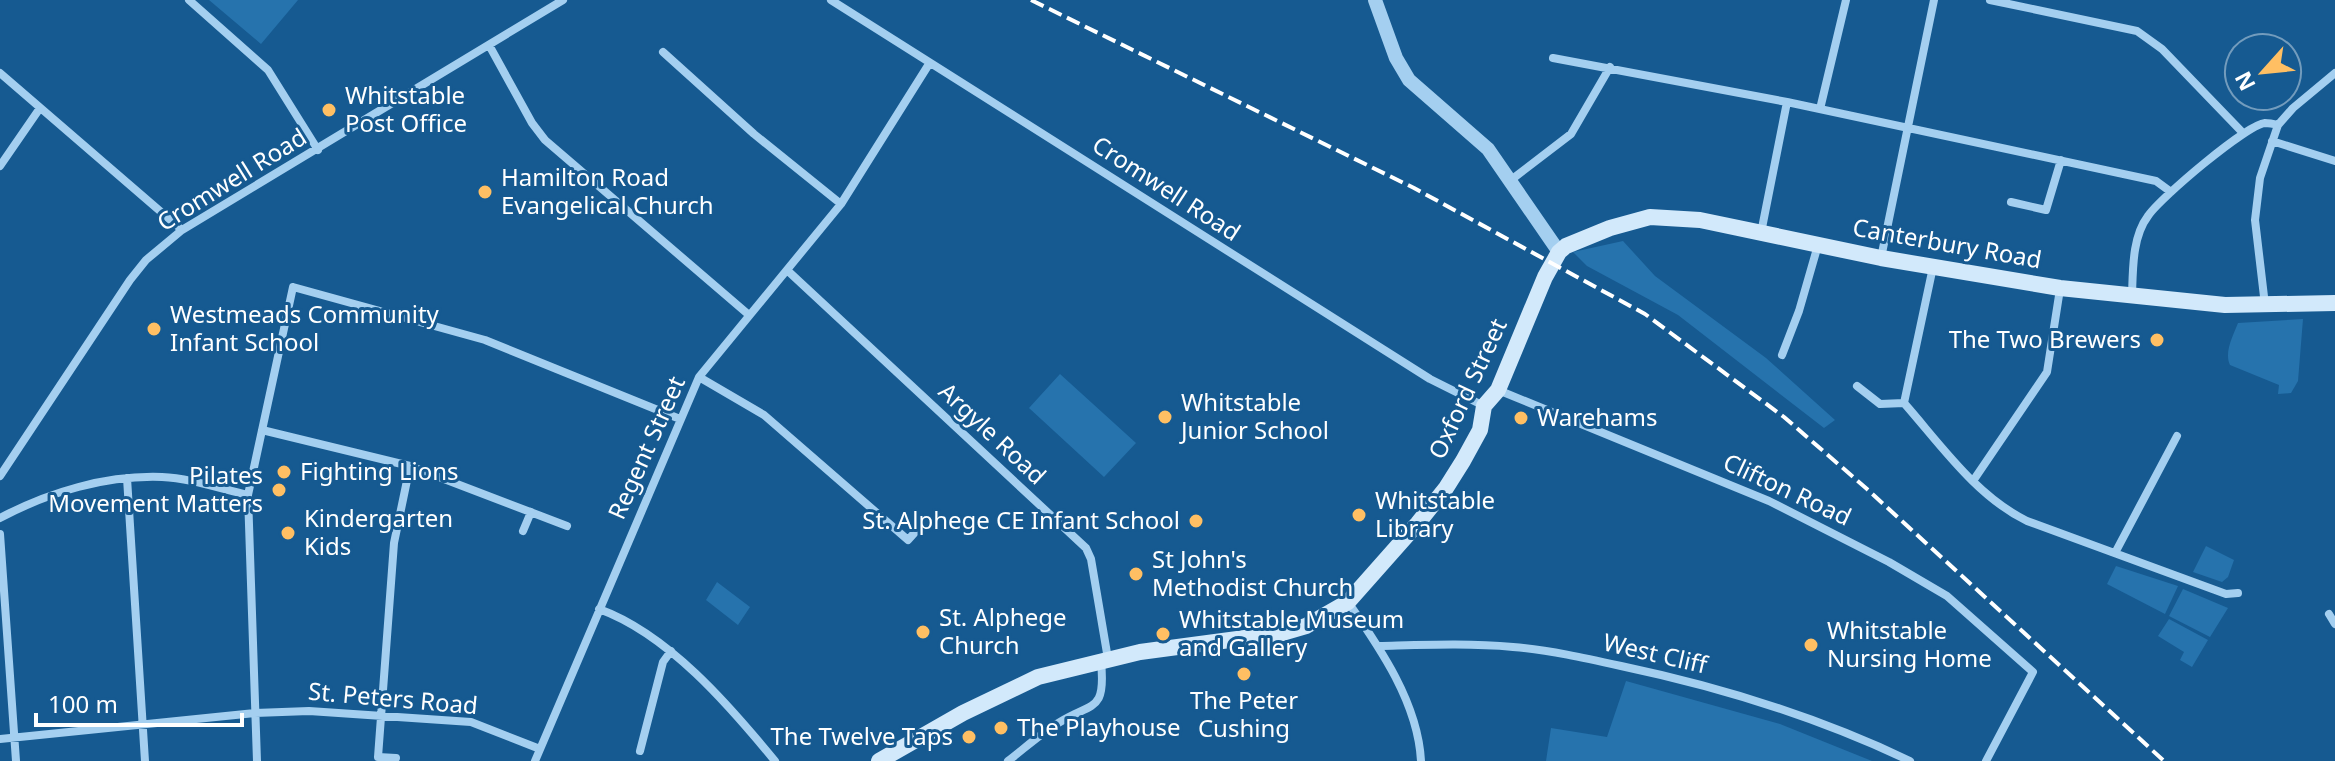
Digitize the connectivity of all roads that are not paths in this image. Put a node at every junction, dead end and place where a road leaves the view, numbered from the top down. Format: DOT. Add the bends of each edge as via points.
graph roads {
  1 [pos="189,0"];
  2 [pos="563,0"];
  3 [pos="831,0"];
  4 [pos="1375,0"];
  5 [pos="1846,0"];
  6 [pos="1934,0"];
  7 [pos="1990,0"];
  8 [pos="489,45"];
  9 [pos="663,52"];
  10 [pos="1553,58"];
  11 [pos="929,64"];
  12 [pos="1610,67"];
  13 [pos="0,73"];
  14 [pos="2333,79"];
  15 [pos="1787,102"];
  16 [pos="40,108"];
  17 [pos="1820,109"];
  18 [pos="2278,125"];
  19 [pos="1908,128"];
  20 [pos="2243,133"];
  21 [pos="2272,141"];
  22 [pos="318,150"];
  23 [pos="2061,160"];
  24 [pos="2335,161"];
  25 [pos="0,166"];
  26 [pos="1511,180"];
  27 [pos="2171,192"];
  28 [pos="2011,202"];
  29 [pos="841,204"];
  30 [pos="182,230"];
  31 [pos="1761,233"];
  32 [pos="1818,245"];
  33 [pos="1559,252"];
  34 [pos="1881,258"];
  35 [pos="1933,267"];
  36 [pos="788,271"];
  37 [pos="2060,288"];
  38 [pos="2132,295"];
  39 [pos="2335,303"];
  40 [pos="2265,305"];
  41 [pos="749,315"];
  42 [pos="1782,355"];
  43 [pos="699,377"];
  44 [pos="1857,386"];
  45 [pos="1498,390"];
  46 [pos="1904,403"];
  47 [pos="1484,406"];
  48 [pos="680,419"];
  49 [pos="262,430"];
  50 [pos="2177,436"];
  51 [pos="410,466"];
  52 [pos="0,476"];
  53 [pos="127,478"];
  54 [pos="1973,481"];
  55 [pos="248,495"];
  56 [pos="531,512"];
  57 [pos="0,518"];
  58 [pos="567,526"];
  59 [pos="917,530"];
  60 [pos="523,531"];
  61 [pos="0,534"];
  62 [pos="2115,553"];
  63 [pos="2238,593"];
  64 [pos="1348,602"];
  65 [pos="599,609"];
  66 [pos="2329,614"];
  67 [pos="2335,624"];
  68 [pos="1379,646"];
  69 [pos="671,651"];
  70 [pos="1104,660"];
  71 [pos="255,713"];
  72 [pos="380,715"];
  73 [pos="143,725"];
  74 [pos="14,738"];
  75 [pos="0,739"];
  76 [pos="540,749"];
  77 [pos="640,751"];
  78 [pos="396,758"];
  79 [pos="16,761"];
  80 [pos="145,761"];
  81 [pos="257,761"];
  82 [pos="535,761"];
  83 [pos="775,761"];
  84 [pos="879,761"];
  85 [pos="1008,761"];
  86 [pos="1421,761"];
  87 [pos="1910,761"];
  88 [pos="1986,761"];
  1 -- 22 [label="street" via="268,70"];
  2 -- 8 [label="street, Cromwell Road"];
  3 -- 11 [label="street, Cromwell Road"];
  4 -- 26 [label="street" via="1409,80 1488,149"];
  5 -- 17 [label="street"];
  6 -- 19 [label="street"];
  7 -- 20 [label="street" via="2137,31 2162,49"];
  8 -- 22 [label="street, Cromwell Road"];
  8 -- 41 [label="street" via="545,140"];
  9 -- 29 [label="street"];
  10 -- 12 [label="street"];
  11 -- 29 [label="street, Regent Street"];
  11 -- 47 [label="street, Cromwell Road" via="1430,379"];
  12 -- 15 [label="street"];
  12 -- 26 [label="street" via="1571,134"];
  13 -- 16 [label="street"];
  14 -- 18 [label="street"];
  15 -- 17 [label="street"];
  15 -- 31 [label="street"];
  16 -- 25 [label="street"];
  16 -- 30 [label="street"];
  17 -- 19 [label="street"];
  18 -- 20 [label="street" via="2265,123"];
  18 -- 21 [label="street"];
  19 -- 23 [label="street"];
  19 -- 34 [label="street"];
  20 -- 27 [label="street"];
  21 -- 24 [label="street"];
  21 -- 40 [label="street" via="2255,220"];
  22 -- 30 [label="street, Cromwell Road"];
  23 -- 27 [label="street" via="2156,181"];
  23 -- 28 [label="street" via="2046,210"];
  26 -- 33 [label="street"];
  27 -- 38 [label="street" via="2147,216 2139,234"];
  29 -- 36 [label="street, Regent Street"];
  30 -- 52 [label="street, Cromwell Road" via="130,280"];
  31 -- 32 [label="main road, Canterbury Road"];
  31 -- 33 [label="main road, Canterbury Road" via="1700,220 1650,217 1610,228"];
  32 -- 34 [label="main road, Canterbury Road"];
  32 -- 42 [label="street"];
  33 -- 45 [label="main road, Oxford Street"];
  34 -- 35 [label="main road, Canterbury Road"];
  35 -- 37 [label="main road, Canterbury Road"];
  35 -- 46 [label="street"];
  36 -- 41 [label="street, Regent Street"];
  36 -- 70 [label="street, Argyle Road" via="1086,548"];
  37 -- 38 [label="main road, Canterbury Road"];
  37 -- 54 [label="street" via="2047,372"];
  38 -- 40 [label="main road, Canterbury Road"];
  39 -- 40 [label="main road, Canterbury Road"];
  41 -- 43 [label="street, Regent Street"];
  43 -- 48 [label="street, Regent Street"];
  43 -- 59 [label="street" via="764,415 908,540"];
  44 -- 46 [label="street" via="1880,404"];
  45 -- 47 [label="main road, Oxford Street"];
  45 -- 88 [label="street, Clifton Road" via="1769,501 1947,596 2033,672"];
  46 -- 54 [label="street"];
  47 -- 64 [label="main road, Oxford Street" via="1480,430 1446,488"];
  48 -- 49 [label="street" via="485,340 293,287"];
  48 -- 65 [label="street, Regent Street"];
  49 -- 51 [label="street"];
  49 -- 55 [label="street"];
  50 -- 62 [label="street"];
  51 -- 56 [label="street"];
  51 -- 72 [label="street" via="394,543"];
  53 -- 55 [label="street" via="165,477"];
  53 -- 57 [label="street" via="50,495"];
  53 -- 73 [label="street"];
  54 -- 62 [label="street" via="2008,512"];
  55 -- 71 [label="street"];
  56 -- 58 [label="street"];
  56 -- 60 [label="street"];
  61 -- 74 [label="street"];
  62 -- 63 [label="street" via="2226,594"];
  64 -- 68 [label="street"];
  64 -- 70 [label="main road, Oxford Street" via="1282,633"];
  65 -- 69 [label="street"];
  65 -- 76 [label="street, Regent Street"];
  66 -- 67 [label="street"];
  68 -- 86 [label="street" via="1412,716"];
  68 -- 87 [label="street, West Cliff" via="1512,647 1660,674 1818,721"];
  69 -- 77 [label="street" via="663,662"];
  69 -- 83 [label="street"];
  70 -- 84 [label="main road, Oxford Street" via="1013,687"];
  70 -- 85 [label="street, Argyle Road" via="1092,708 1060,722"];
  71 -- 72 [label="street, St. Peters Road"];
  71 -- 73 [label="street, St. Peters Road"];
  71 -- 81 [label="street"];
  72 -- 76 [label="street, St. Peters Road" via="480,723"];
  72 -- 78 [label="street" via="378,757"];
  73 -- 74 [label="street, St. Peters Road"];
  73 -- 80 [label="street"];
  74 -- 75 [label="street, St. Peters Road"];
  74 -- 79 [label="street"];
  76 -- 82 [label="street, Regent Street"];
}
